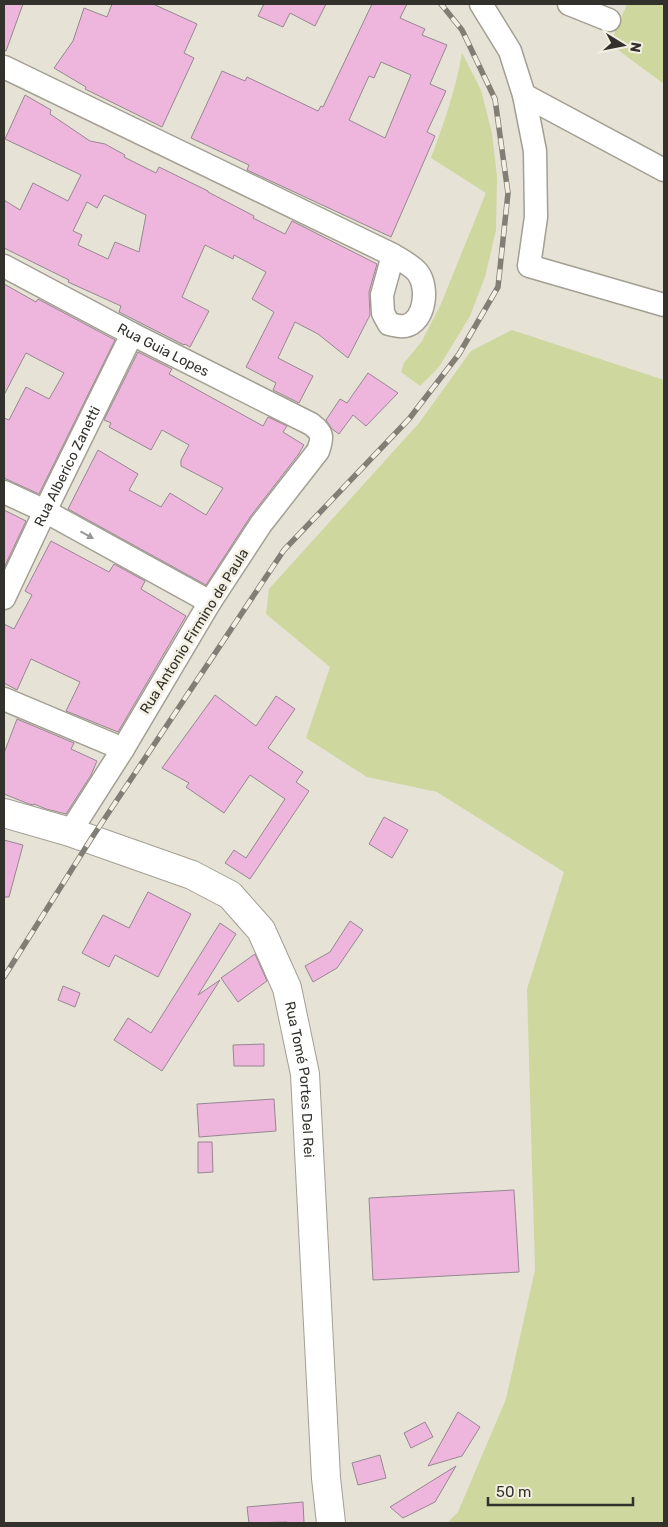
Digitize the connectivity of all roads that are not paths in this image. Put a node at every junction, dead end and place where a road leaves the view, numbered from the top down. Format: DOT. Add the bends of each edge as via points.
graph roads {
  1 [pos="481,4"];
  2 [pos="569,4"];
  3 [pos="609,20"];
  4 [pos="4,67"];
  5 [pos="524,95"];
  6 [pos="664,170"];
  7 [pos="393,255"];
  8 [pos="4,266"];
  9 [pos="664,305"];
  10 [pos="132,334"];
  11 [pos="322,434"];
  12 [pos="4,492"];
  13 [pos="45,511"];
  14 [pos="4,598"];
  15 [pos="210,602"];
  16 [pos="4,699"];
  17 [pos="123,749"];
  18 [pos="4,813"];
  19 [pos="70,832"];
  20 [pos="331,1523"];
  1 -- 5 [label="street" via="510,51"];
  2 -- 3 [label="street"];
  4 -- 7 [label="street"];
  5 -- 6 [label="street"];
  5 -- 9 [label="street" via="535,152 536,217 529,266"];
  8 -- 10 [label="street, Rua Guia Lopes"];
  10 -- 11 [label="street, Rua Guia Lopes" via="311,424"];
  10 -- 13 [label="street, Rua Alberico Zanetti"];
  11 -- 15 [label="street, Rua Antonio Firmino de Paula" via="318,451 261,524"];
  12 -- 13 [label="street"];
  13 -- 14 [label="street, Rua Alberico Zanetti"];
  13 -- 15 [label="street, one-way"];
  15 -- 17 [label="street, Rua Antonio Firmino de Paula"];
  16 -- 17 [label="street"];
  17 -- 19 [label="street, Rua Antonio Firmino de Paula"];
  18 -- 19 [label="main road, Rua Tomé Portes Del Rei"];
  19 -- 20 [label="main road, Rua Tomé Portes Del Rei" via="192,874 230,895 261,930 287,988 305,1074"];
}
